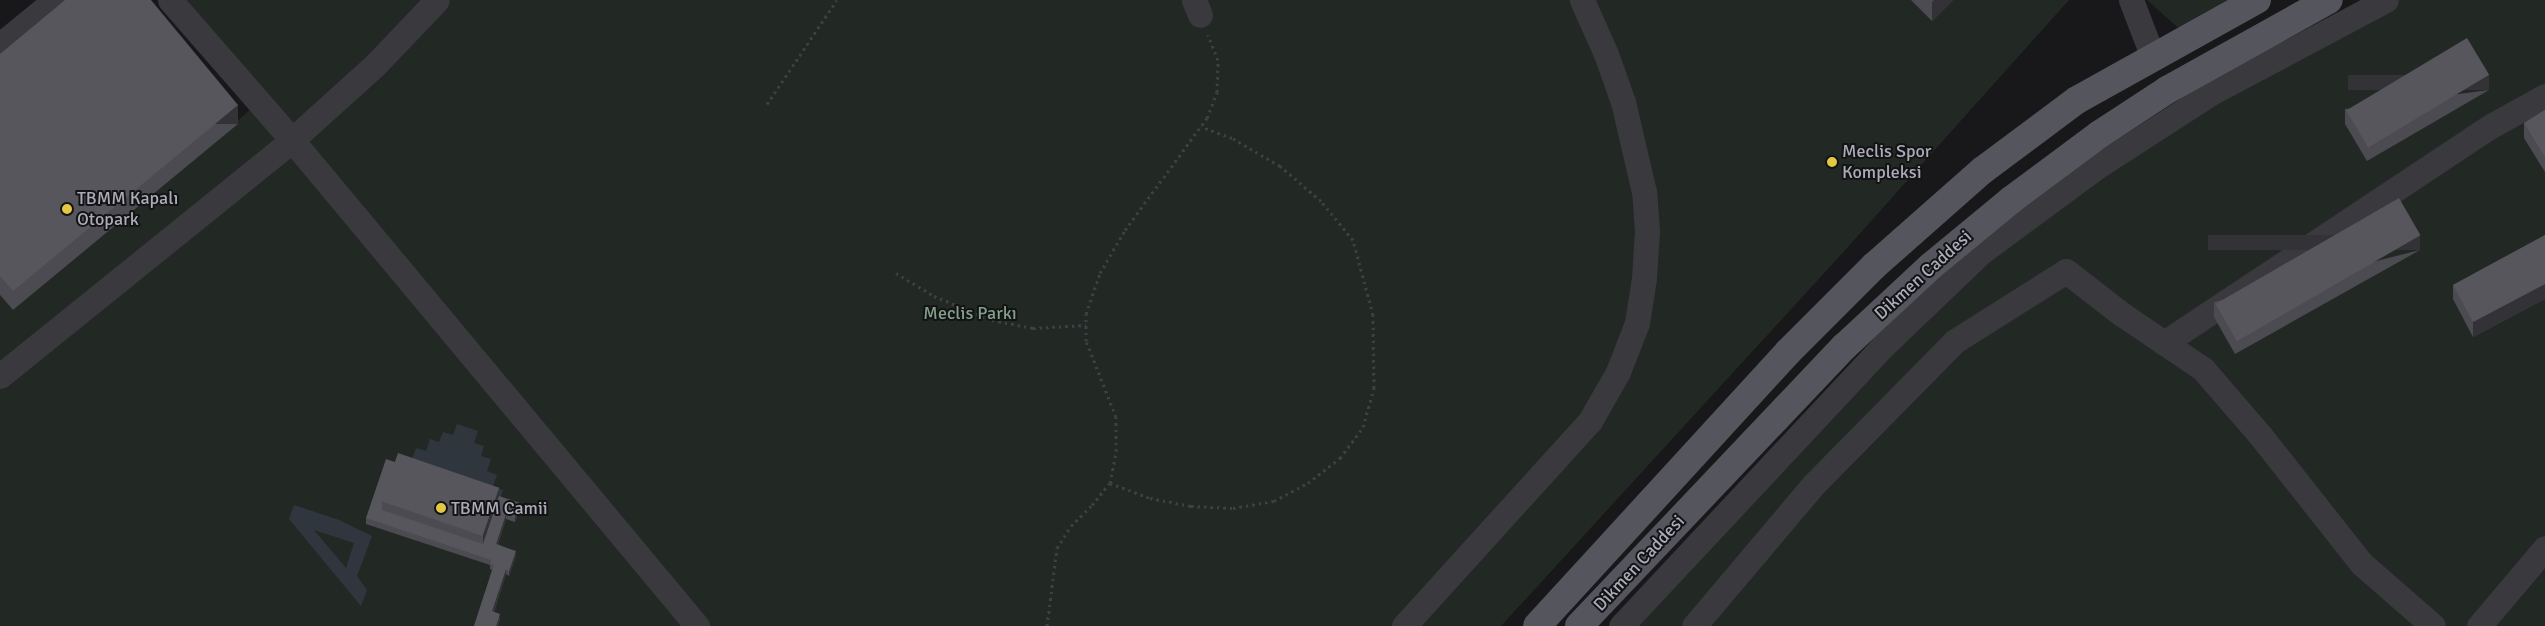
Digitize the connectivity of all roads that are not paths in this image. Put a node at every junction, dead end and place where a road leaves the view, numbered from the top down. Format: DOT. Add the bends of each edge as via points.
graph roads {
  1 [pos="56,0"];
  2 [pos="170,0"];
  3 [pos="437,0"];
  4 [pos="1582,0"];
  5 [pos="2131,0"];
  6 [pos="2257,0"];
  7 [pos="2328,0"];
  8 [pos="2386,0"];
  9 [pos="0,45"];
  10 [pos="2154,57"];
  11 [pos="2167,90"];
  12 [pos="2545,96"];
  13 [pos="292,140"];
  14 [pos="2164,343"];
  15 [pos="0,376"];
  16 [pos="2545,548"];
  17 [pos="697,626"];
  18 [pos="1404,626"];
  19 [pos="1538,626"];
  20 [pos="1580,626"];
  21 [pos="1621,626"];
  22 [pos="1694,626"];
  23 [pos="2433,626"];
  24 [pos="2479,626"];
  1 -- 9 [label="street"];
  2 -- 13 [label="street"];
  3 -- 13 [label="street" via="376,64"];
  4 -- 18 [label="street" via="1623,102 1644,192 1647,231 1637,323 1618,372 1590,420"];
  5 -- 10 [label="street"];
  6 -- 10 [label="main road, Dikmen Caddesi"];
  7 -- 11 [label="main road, Dikmen Caddesi"];
  8 -- 21 [label="street" via="2211,93 2098,166 1980,253 1882,347"];
  10 -- 11 [label="main road"];
  10 -- 19 [label="main road, Dikmen Caddesi" via="2077,100 1991,164 1874,266 1788,352"];
  11 -- 20 [label="main road, Dikmen Caddesi" via="2018,194 1931,266 1845,346"];
  12 -- 14 [label="street" via="2491,126"];
  13 -- 15 [label="street"];
  13 -- 17 [label="street"];
  14 -- 22 [label="street" via="2122,316 2066,271 1955,341 1815,483"];
  14 -- 23 [label="street" via="2203,369 2362,564"];
  16 -- 24 [label="street"];
}
